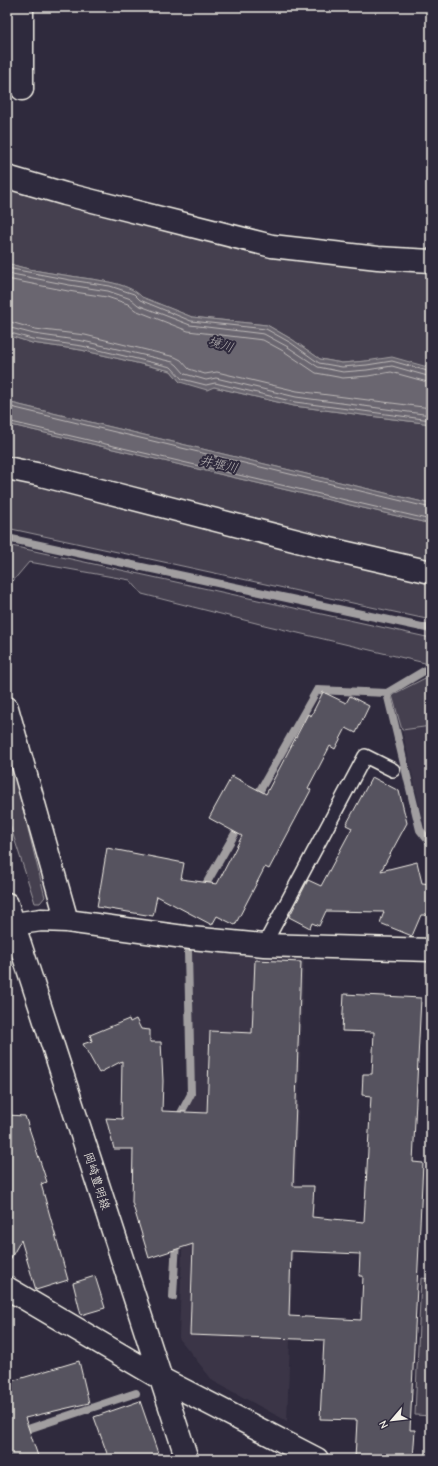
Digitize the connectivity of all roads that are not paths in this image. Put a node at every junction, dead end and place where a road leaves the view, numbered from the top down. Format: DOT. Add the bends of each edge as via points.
graph roads {
  1 [pos="22,7"];
  2 [pos="22,89"];
  3 [pos="7,177"];
  4 [pos="431,261"];
  5 [pos="7,468"];
  6 [pos="431,572"];
  7 [pos="7,708"];
  8 [pos="393,770"];
  9 [pos="7,904"];
  10 [pos="66,921"];
  11 [pos="14,924"];
  12 [pos="264,945"];
  13 [pos="431,950"];
  14 [pos="7,1288"];
  15 [pos="160,1378"];
  16 [pos="188,1459"];
  17 [pos="317,1459"];
  1 -- 2 [label="street"];
  3 -- 4 [label="street" via="272,246"];
  5 -- 6 [label="street"];
  7 -- 10 [label="street"];
  8 -- 12 [label="lane" via="365,756"];
  9 -- 11 [label="street, 岡崎豊明線"];
  10 -- 11 [label="street" via="41,920"];
  10 -- 12 [label="street"];
  11 -- 15 [label="street, 岡崎豊明線"];
  12 -- 13 [label="street"];
  14 -- 15 [label="street"];
  15 -- 16 [label="street, 岡崎豊明線"];
  15 -- 17 [label="street"];
}
